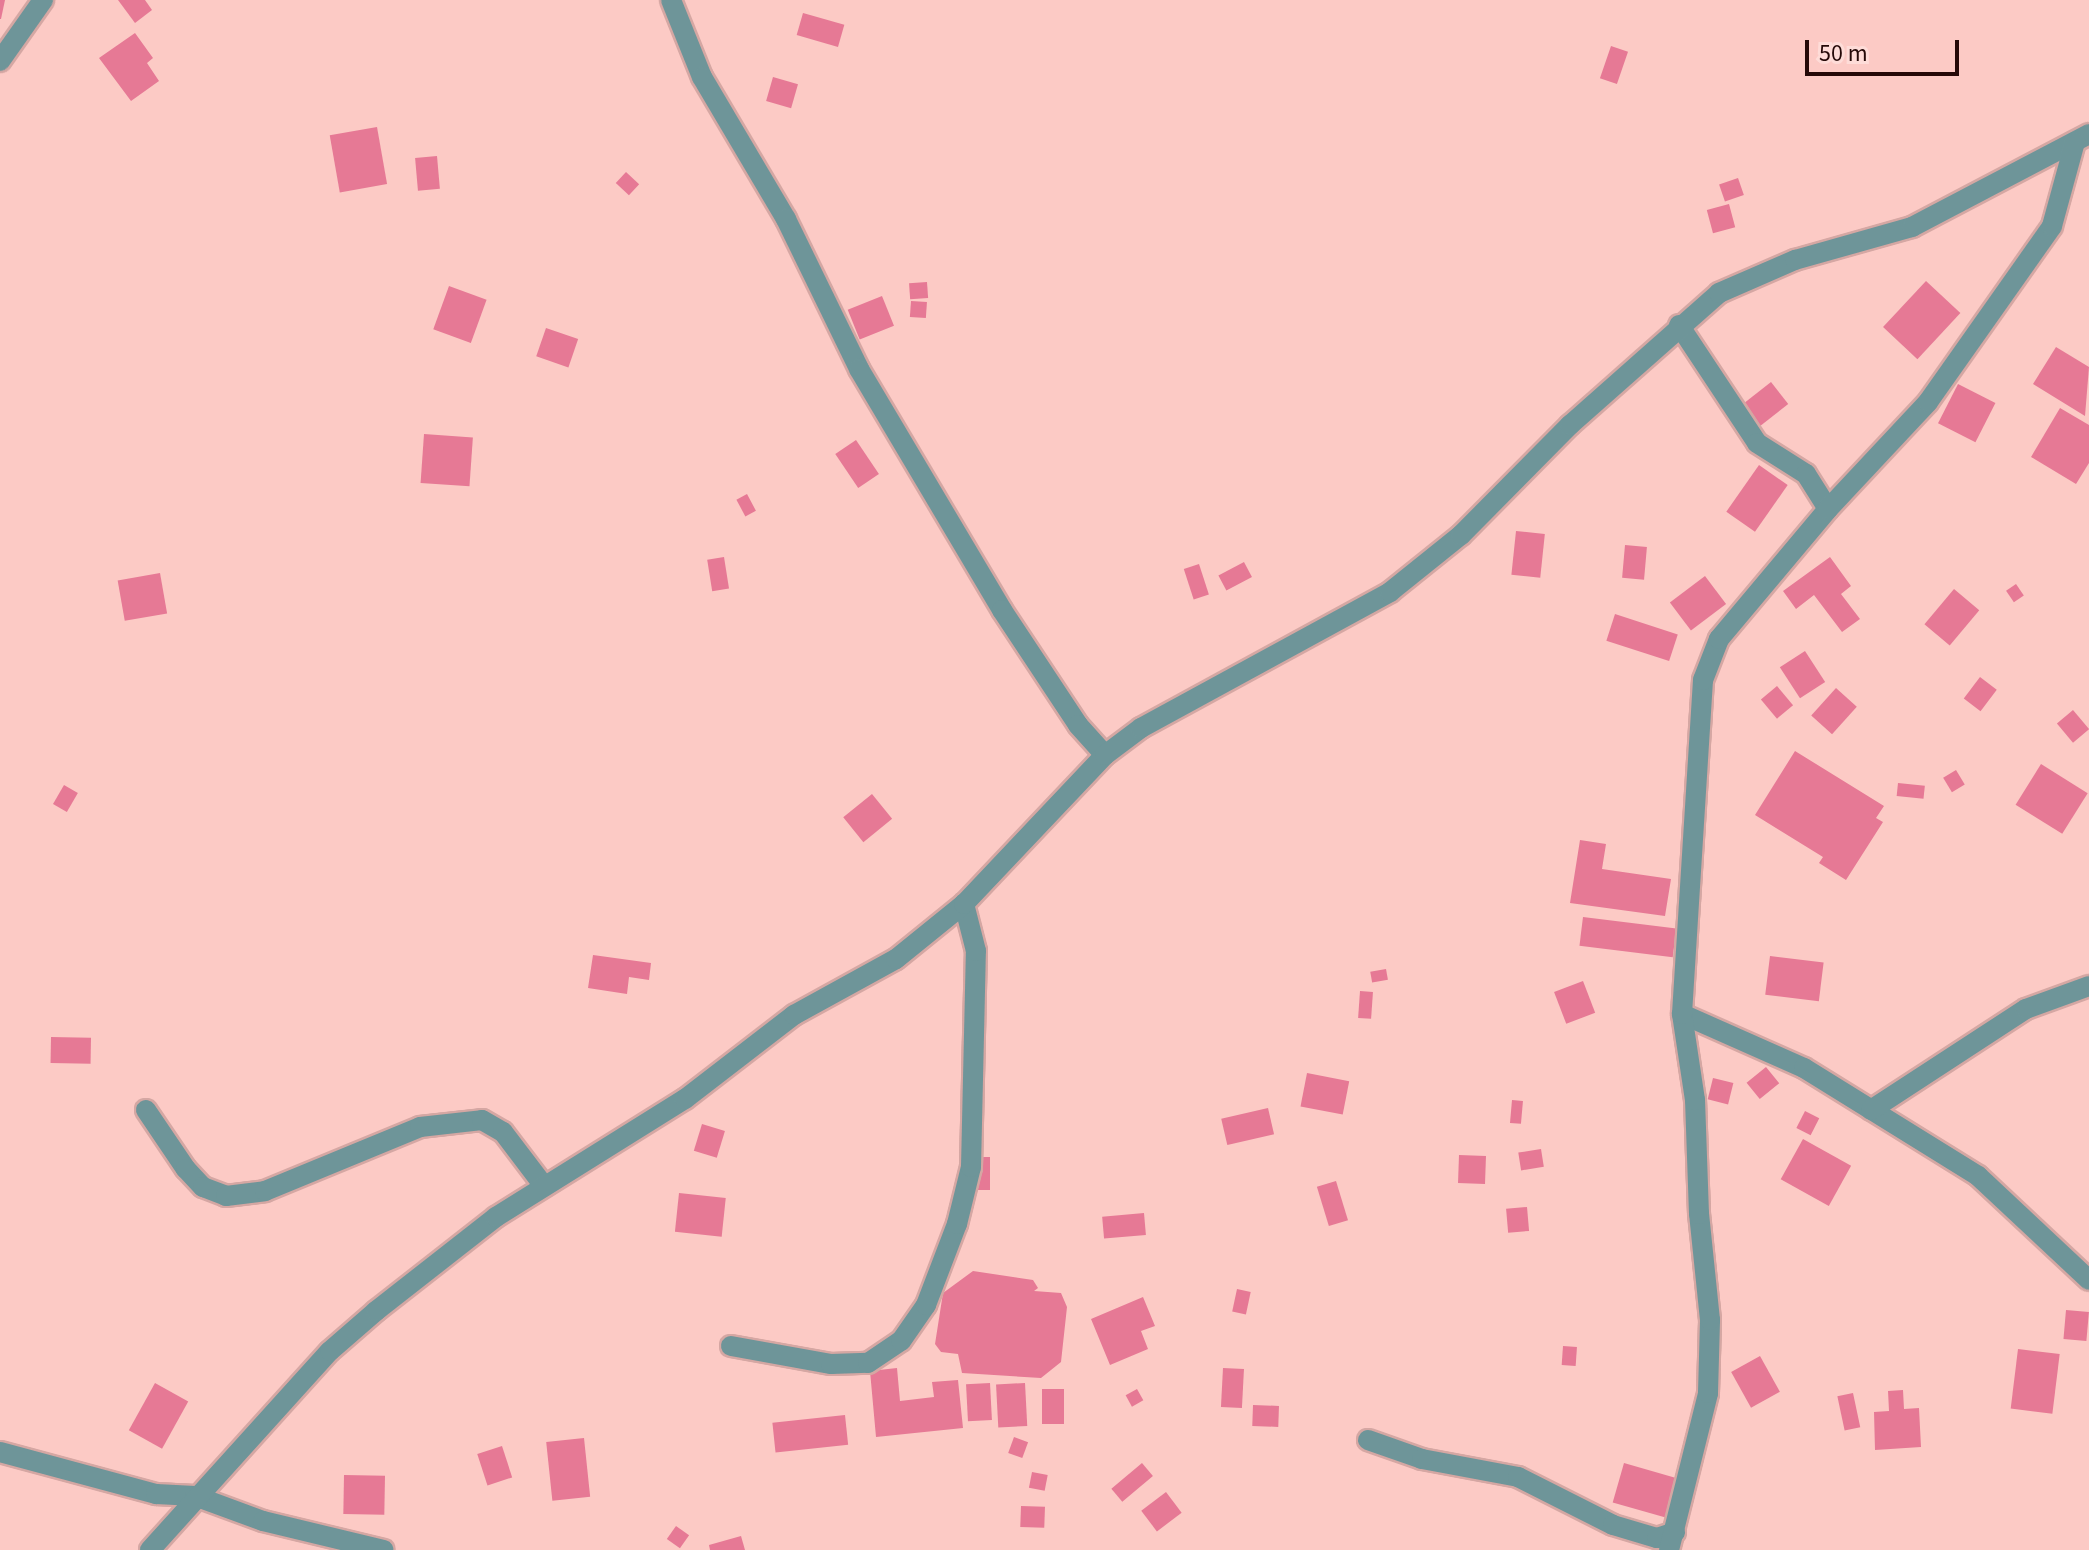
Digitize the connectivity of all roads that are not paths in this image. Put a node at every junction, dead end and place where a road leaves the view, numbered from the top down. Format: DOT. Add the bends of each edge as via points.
graph roads {
  1 [pos="43,0"];
  2 [pos="671,0"];
  3 [pos="0,61"];
  4 [pos="2082,138"];
  5 [pos="1679,325"];
  6 [pos="1828,509"];
  7 [pos="1105,755"];
  8 [pos="964,904"];
  9 [pos="2089,986"];
  10 [pos="1682,1014"];
  11 [pos="146,1110"];
  12 [pos="1871,1110"];
  13 [pos="544,1186"];
  14 [pos="2089,1280"];
  15 [pos="731,1346"];
  16 [pos="1368,1440"];
  17 [pos="0,1452"];
  18 [pos="195,1496"];
  19 [pos="1672,1541"];
  20 [pos="150,1550"];
  21 [pos="384,1550"];
  1 -- 3 [label="street"];
  2 -- 7 [label="street" via="702,77 786,219 889,422 1002,610 1078,725"];
  4 -- 5 [label="street" via="1912,227 1795,260 1719,293"];
  4 -- 6 [label="street" via="2052,226 1928,402"];
  5 -- 6 [label="street" via="1757,443 1806,474"];
  5 -- 7 [label="street" via="1461,535 1390,592 1214,685"];
  6 -- 10 [label="street" via="1719,639 1703,680"];
  7 -- 8 [label="street"];
  8 -- 13 [label="street" via="896,959 794,1015 685,1099"];
  8 -- 15 [label="street" via="976,951 971,1167 957,1224 926,1305 901,1341 868,1363 831,1364"];
  9 -- 12 [label="street" via="2026,1009"];
  10 -- 12 [label="street" via="1804,1068"];
  10 -- 19 [label="street" via="1695,1100 1710,1320 1708,1393"];
  11 -- 13 [label="street" via="203,1187 226,1196 265,1191 420,1127 482,1120 503,1132"];
  12 -- 14 [label="street" via="1978,1176"];
  13 -- 18 [label="street" via="330,1351"];
  16 -- 19 [label="street" via="1422,1459 1518,1477 1590,1515"];
  17 -- 18 [label="street" via="156,1494"];
  18 -- 20 [label="street"];
  18 -- 21 [label="street" via="263,1521"];
}
